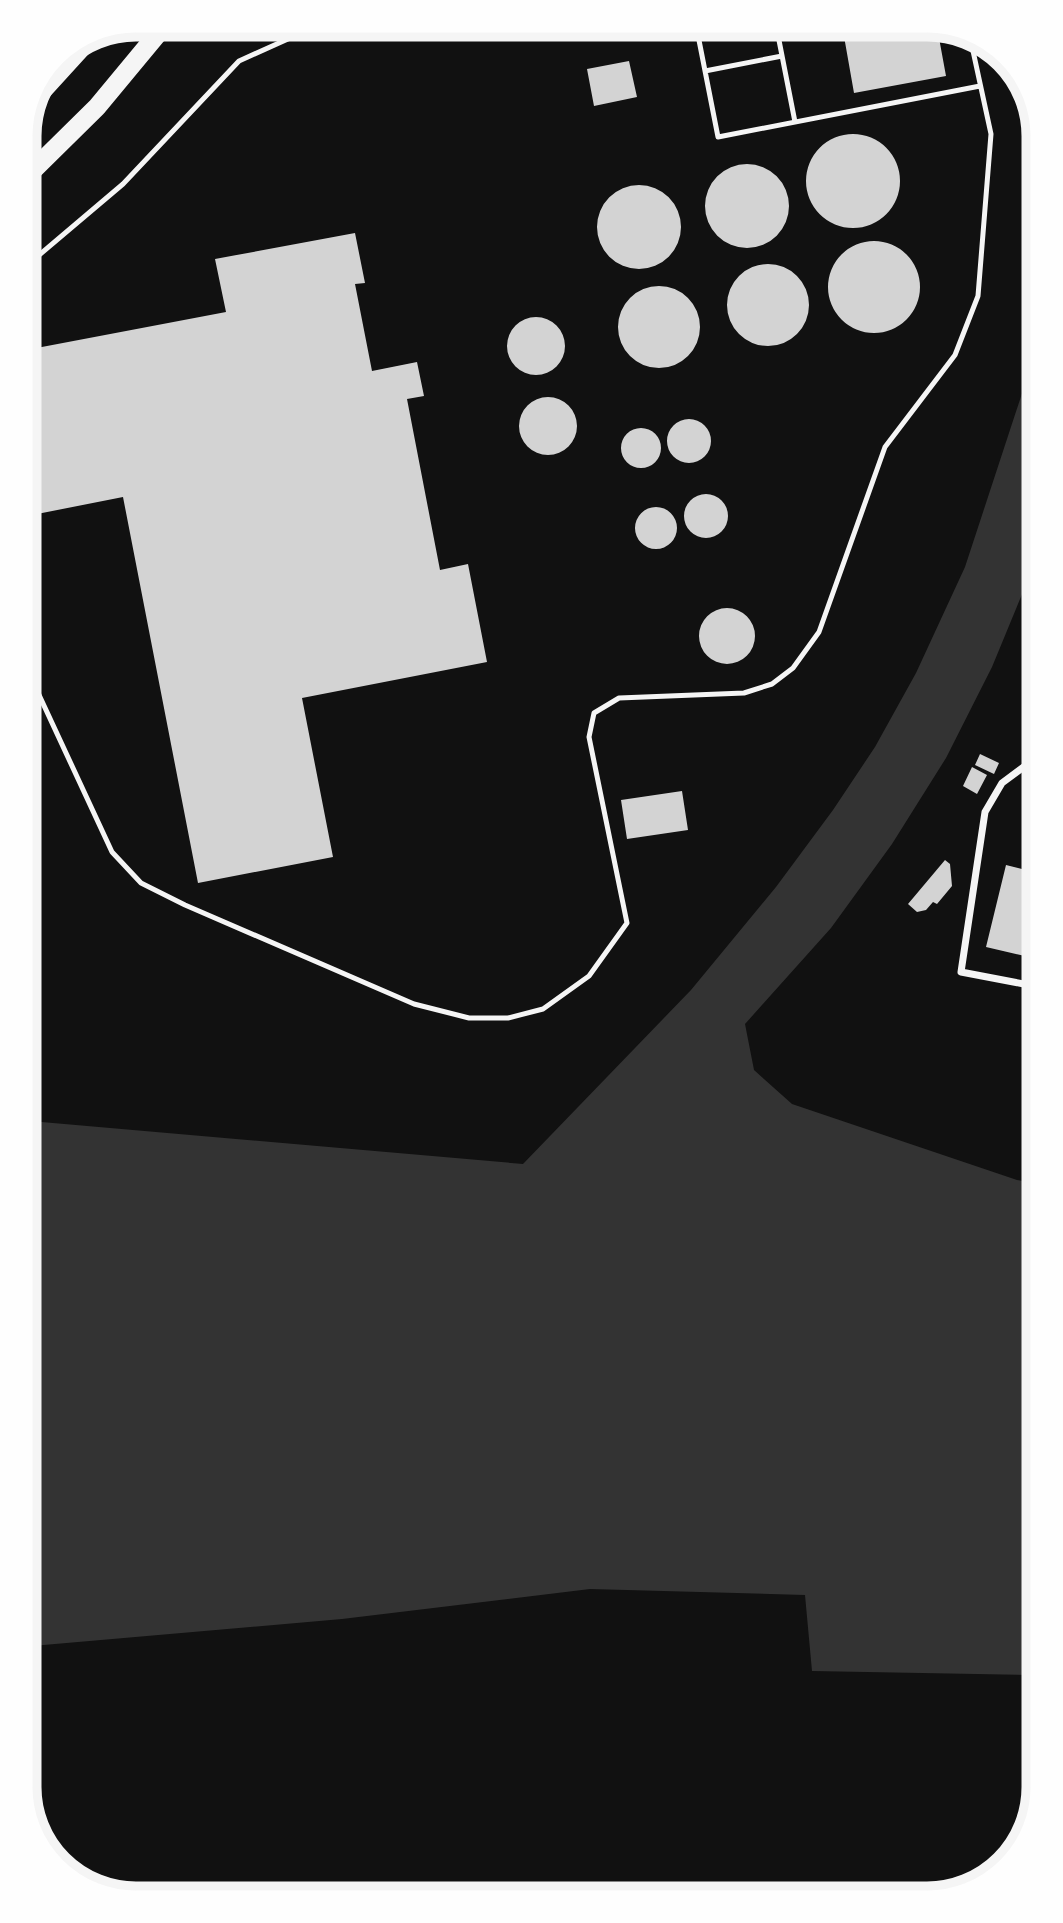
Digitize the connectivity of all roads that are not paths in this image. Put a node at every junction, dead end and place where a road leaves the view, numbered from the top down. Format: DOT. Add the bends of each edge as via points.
graph roads {
  1 [pos="154,37"];
  2 [pos="291,37"];
  3 [pos="698,37"];
  4 [pos="778,37"];
  5 [pos="972,48"];
  6 [pos="782,56"];
  7 [pos="705,71"];
  8 [pos="981,86"];
  9 [pos="795,122"];
  10 [pos="37,166"];
  11 [pos="37,257"];
  12 [pos="37,691"];
  13 [pos="1026,767"];
  14 [pos="1026,984"];
  1 -- 10 [label="highway" via="97,107"];
  2 -- 11 [label="lane" via="239,61 123,184"];
  3 -- 7 [label="lane"];
  4 -- 6 [label="lane"];
  5 -- 8 [label="lane"];
  6 -- 7 [label="lane"];
  6 -- 9 [label="lane"];
  7 -- 9 [label="lane" via="718,137"];
  8 -- 9 [label="lane"];
  8 -- 12 [label="lane" via="991,134 978,296 955,355 885,447 820,632 793,668 772,684 744,693 619,698 594,713 589,737 626,923 589,976 543,1009 508,1017 469,1018 414,1004 141,883 112,852"];
  13 -- 14 [label="street" via="1002,783 985,812 961,972"];
}
